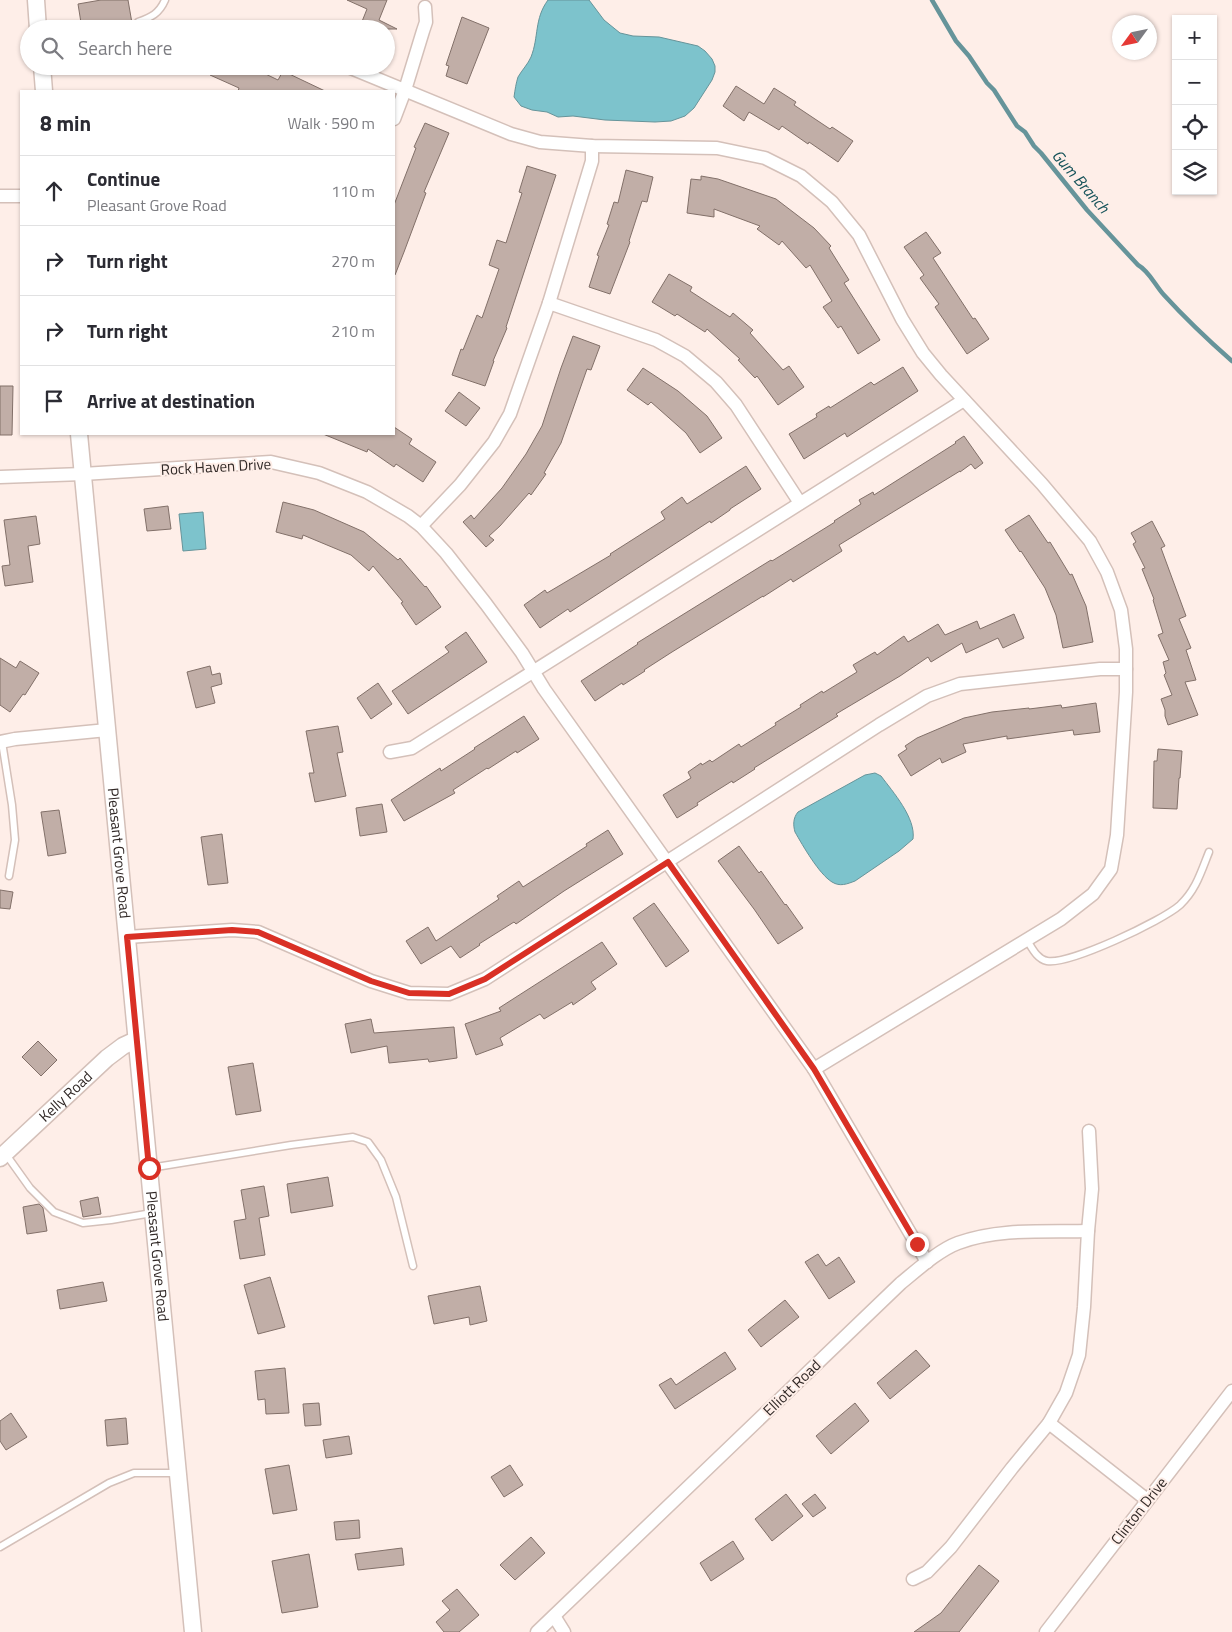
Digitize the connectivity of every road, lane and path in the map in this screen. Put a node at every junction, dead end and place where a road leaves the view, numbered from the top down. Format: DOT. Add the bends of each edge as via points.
graph roads {
  1 [pos="36,0"];
  2 [pos="165,0"];
  3 [pos="425,7"];
  4 [pos="37,20"];
  5 [pos="144,20"];
  6 [pos="43,75"];
  7 [pos="368,75"];
  8 [pos="44,90"];
  9 [pos="405,90"];
  10 [pos="395,116"];
  11 [pos="592,146"];
  12 [pos="0,196"];
  13 [pos="20,196"];
  14 [pos="549,303"];
  15 [pos="964,400"];
  16 [pos="79,435"];
  17 [pos="83,474"];
  18 [pos="0,477"];
  19 [pos="800,503"];
  20 [pos="421,526"];
  21 [pos="1126,669"];
  22 [pos="533,672"];
  23 [pos="107,730"];
  24 [pos="1,742"];
  25 [pos="390,752"];
  26 [pos="1209,852"];
  27 [pos="668,862"];
  28 [pos="10,876"];
  29 [pos="127,937"];
  30 [pos="1027,940"];
  31 [pos="136,1040"];
  32 [pos="814,1069"];
  33 [pos="1090,1131"];
  34 [pos="3,1156"];
  35 [pos="149,1168"];
  36 [pos="153,1213"];
  37 [pos="1088,1231"];
  38 [pos="927,1262"];
  39 [pos="413,1266"];
  40 [pos="1232,1391"];
  41 [pos="1049,1423"];
  42 [pos="178,1474"];
  43 [pos="1147,1500"];
  44 [pos="0,1547"];
  45 [pos="913,1579"];
  46 [pos="554,1616"];
  47 [pos="193,1632"];
  48 [pos="537,1632"];
  49 [pos="564,1632"];
  50 [pos="1046,1632"];
  1 -- 4 [label="street"];
  2 -- 5 [label="lane" via="153,17"];
  3 -- 9 [label="street" via="426,22"];
  6 -- 8 [label="street"];
  7 -- 9 [label="street"];
  9 -- 10 [label="street"];
  9 -- 11 [label="street" via="511,134 540,142"];
  11 -- 14 [label="street" via="592,161"];
  11 -- 15 [label="street" via="717,148 765,158 800,176 832,202 859,235 923,353"];
  12 -- 13 [label="street"];
  14 -- 19 [label="street" via="656,340 685,356 716,382 736,405"];
  14 -- 20 [label="street" via="510,414 494,442 460,485"];
  15 -- 19 [label="street"];
  15 -- 21 [label="street" via="1090,541 1107,572 1121,610"];
  16 -- 17 [label="street, Pleasant Grove Road"];
  17 -- 18 [label="street, Rock Haven Drive"];
  17 -- 20 [label="street, Rock Haven Drive" via="270,462 319,473 367,492"];
  17 -- 23 [label="street, Pleasant Grove Road"];
  19 -- 22 [label="street"];
  20 -- 22 [label="street, Rock Haven Drive" via="486,604"];
  21 -- 27 [label="street" via="960,684 927,696"];
  21 -- 30 [label="street" via="1118,835 1111,869 1092,894"];
  22 -- 25 [label="street" via="412,748"];
  22 -- 27 [label="street, Rock Haven Drive"];
  23 -- 24 [label="street"];
  23 -- 29 [label="street, Pleasant Grove Road"];
  24 -- 28 [label="lane" via="15,840"];
  26 -- 30 [label="lane" via="1199,880 1181,904 1115,941 1062,961 1047,961 1038,956"];
  27 -- 29 [label="street" via="485,979 449,994 409,993 371,981 258,932 232,930"];
  27 -- 32 [label="street, Rock Haven Drive"];
  29 -- 31 [label="street, Pleasant Grove Road"];
  30 -- 32 [label="street"];
  31 -- 34 [label="street, Kelly Road" via="107,1058"];
  31 -- 35 [label="street, Pleasant Grove Road"];
  32 -- 38 [label="street, Rock Haven Drive"];
  33 -- 37 [label="street" via="1092,1189"];
  34 -- 36 [label="lane" via="54,1212 82,1223"];
  35 -- 36 [label="street, Pleasant Grove Road"];
  35 -- 39 [label="lane" via="291,1144 353,1137 368,1142 381,1160 396,1197"];
  36 -- 42 [label="street, Pleasant Grove Road"];
  37 -- 38 [label="street, Elliott Road" via="1000,1233 957,1243"];
  37 -- 41 [label="street" via="1079,1355 1066,1393"];
  38 -- 46 [label="street, Elliott Road" via="901,1283"];
  40 -- 43 [label="street, Clinton Drive"];
  41 -- 43 [label="street"];
  41 -- 45 [label="street" via="951,1547 927,1572"];
  42 -- 44 [label="lane" via="134,1473 109,1483"];
  42 -- 47 [label="street, Pleasant Grove Road"];
  43 -- 50 [label="street, Clinton Drive"];
  46 -- 48 [label="street, Elliott Road"];
  46 -- 49 [label="street"];
}
